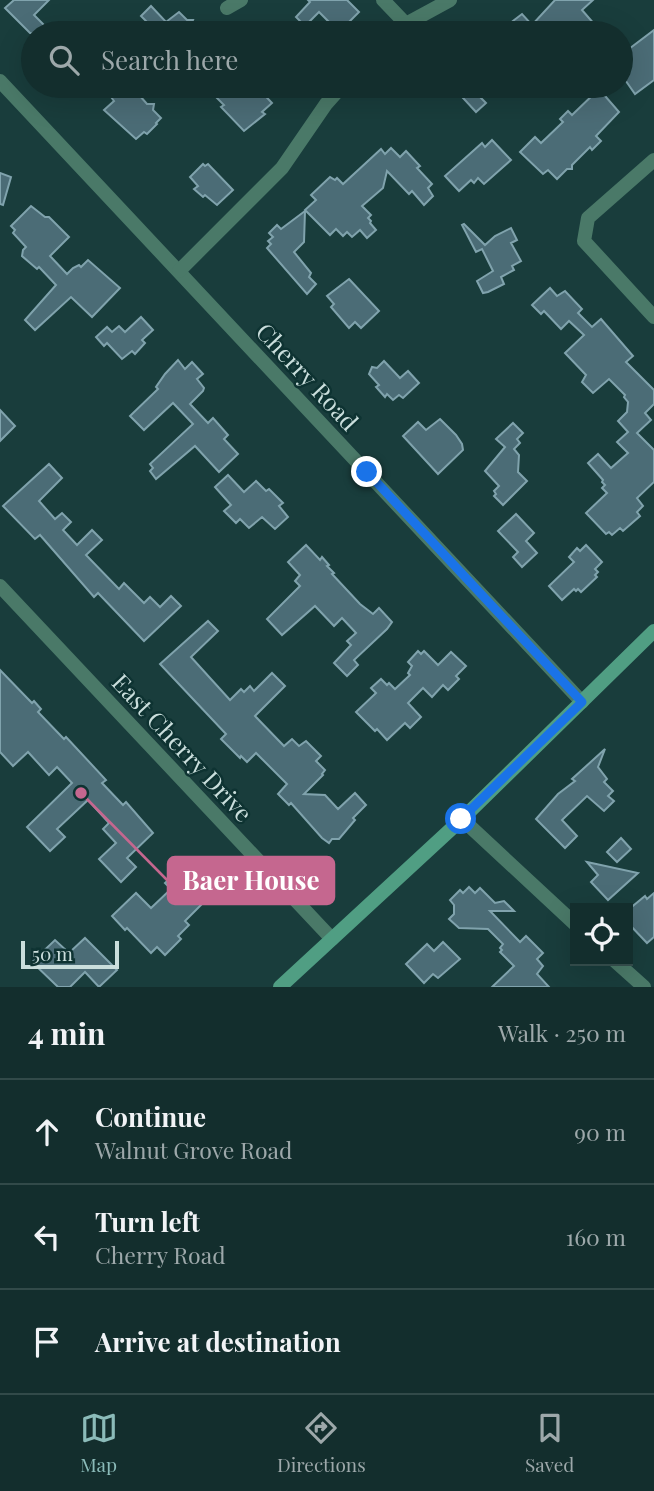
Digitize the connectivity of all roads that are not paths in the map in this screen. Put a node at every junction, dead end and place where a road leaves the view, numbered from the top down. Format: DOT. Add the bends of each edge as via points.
graph roads {
  1 [pos="241,0"];
  2 [pos="383,0"];
  3 [pos="450,0"];
  4 [pos="227,8"];
  5 [pos="395,21"];
  6 [pos="414,21"];
  7 [pos="0,81"];
  8 [pos="331,98"];
  9 [pos="654,160"];
  10 [pos="179,271"];
  11 [pos="654,317"];
  12 [pos="0,586"];
  13 [pos="654,631"];
  14 [pos="582,702"];
  15 [pos="461,819"];
  16 [pos="570,919"];
  17 [pos="332,940"];
  18 [pos="620,966"];
  19 [pos="281,987"];
  20 [pos="643,987"];
  1 -- 4 [label="street"];
  2 -- 5 [label="street"];
  3 -- 6 [label="street"];
  7 -- 10 [label="street, Cherry Road"];
  8 -- 10 [label="street" via="282,167"];
  9 -- 11 [label="street" via="588,218 584,241"];
  10 -- 14 [label="street, Cherry Road"];
  12 -- 17 [label="street, East Cherry Drive"];
  13 -- 14 [label="main road"];
  14 -- 15 [label="main road"];
  15 -- 16 [label="street"];
  15 -- 17 [label="main road"];
  17 -- 19 [label="main road"];
  18 -- 20 [label="street"];
}
